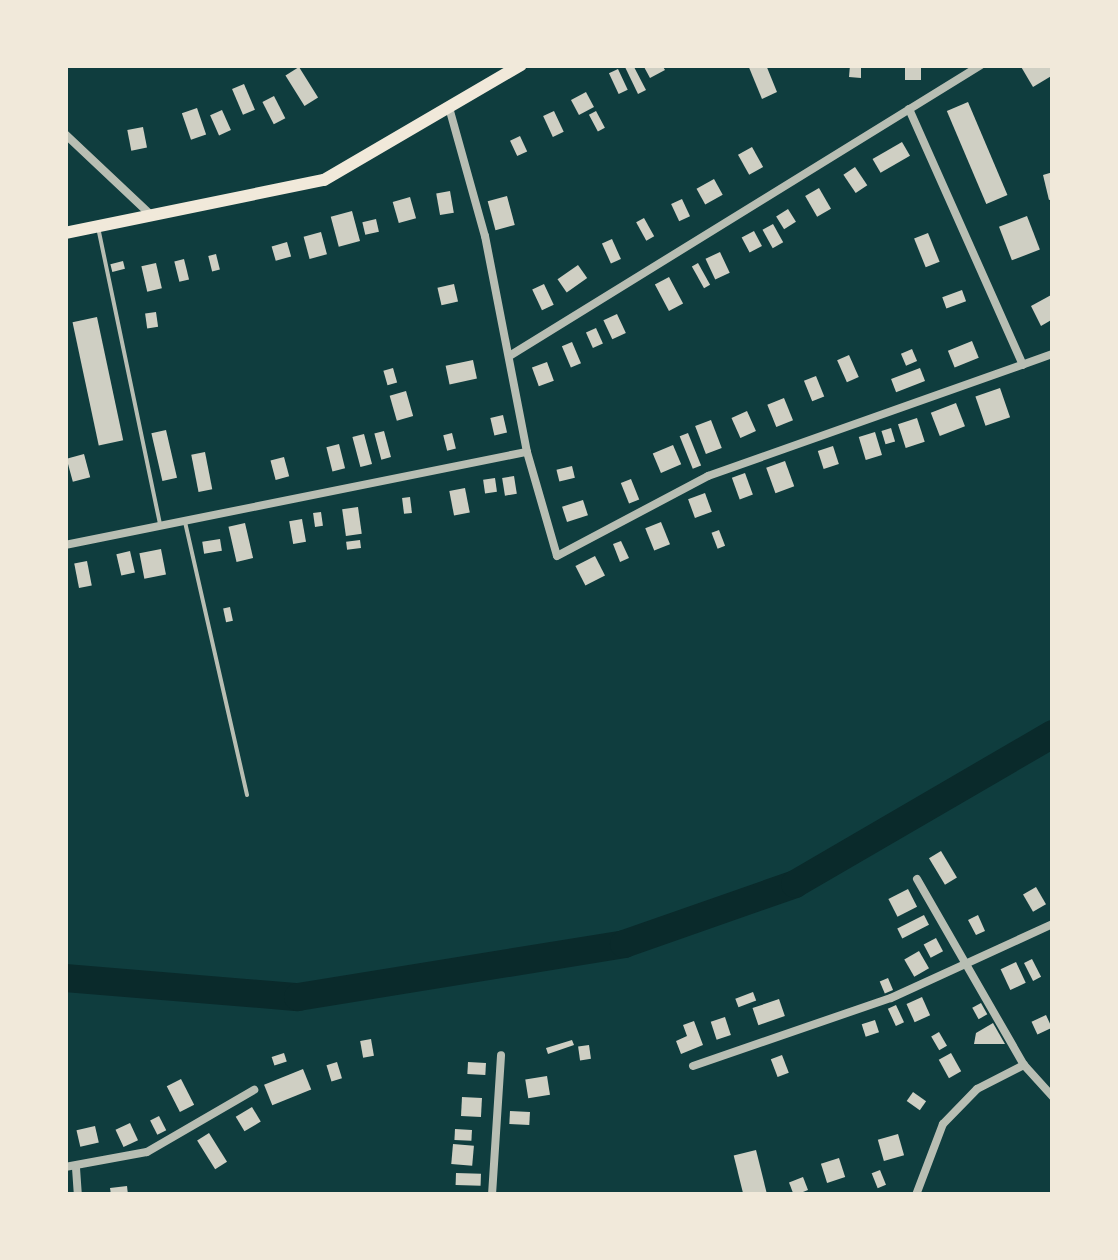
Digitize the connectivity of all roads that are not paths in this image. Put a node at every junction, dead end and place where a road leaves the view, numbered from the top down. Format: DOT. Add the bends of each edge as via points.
graph roads {
  1 [pos="521,65"];
  2 [pos="981,65"];
  3 [pos="909,109"];
  4 [pos="450,111"];
  5 [pos="65,134"];
  6 [pos="154,217"];
  7 [pos="98,228"];
  8 [pos="65,233"];
  9 [pos="1053,354"];
  10 [pos="511,355"];
  11 [pos="1023,366"];
  12 [pos="527,452"];
  13 [pos="185,521"];
  14 [pos="160,526"];
  15 [pos="65,545"];
  16 [pos="248,795"];
  17 [pos="917,879"];
  18 [pos="1053,924"];
  19 [pos="968,962"];
  20 [pos="501,1055"];
  21 [pos="1024,1065"];
  22 [pos="693,1066"];
  23 [pos="254,1090"];
  24 [pos="1053,1097"];
  25 [pos="65,1167"];
  26 [pos="76,1168"];
  27 [pos="78,1195"];
  28 [pos="492,1195"];
  29 [pos="916,1195"];
  1 -- 4 [label="main road"];
  2 -- 3 [label="street"];
  3 -- 10 [label="street"];
  3 -- 11 [label="street"];
  4 -- 6 [label="main road" via="324,180"];
  4 -- 10 [label="street"];
  5 -- 6 [label="street"];
  6 -- 7 [label="main road"];
  7 -- 8 [label="main road"];
  7 -- 14 [label="lane"];
  9 -- 11 [label="street"];
  10 -- 12 [label="street"];
  11 -- 12 [label="street" via="708,476 557,556"];
  12 -- 13 [label="street"];
  13 -- 14 [label="street"];
  13 -- 16 [label="lane"];
  14 -- 15 [label="street"];
  17 -- 19 [label="street"];
  18 -- 19 [label="street"];
  19 -- 21 [label="street"];
  19 -- 22 [label="street" via="891,998"];
  20 -- 28 [label="street"];
  21 -- 24 [label="street"];
  21 -- 29 [label="street" via="977,1089 943,1124"];
  23 -- 26 [label="street" via="146,1152"];
  25 -- 26 [label="street"];
  26 -- 27 [label="street"];
}
